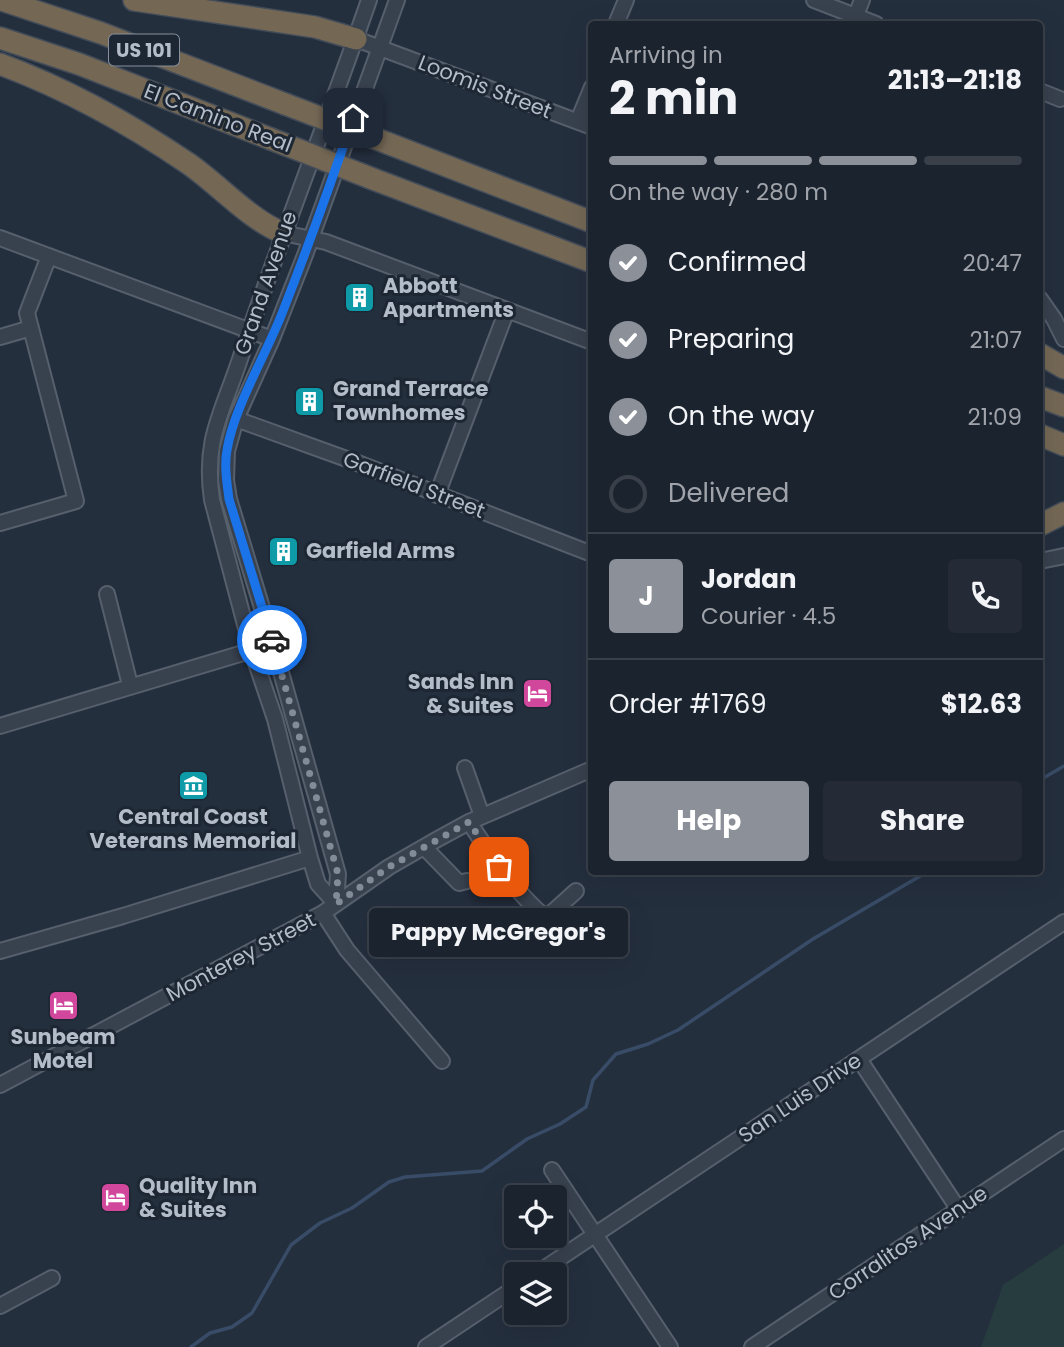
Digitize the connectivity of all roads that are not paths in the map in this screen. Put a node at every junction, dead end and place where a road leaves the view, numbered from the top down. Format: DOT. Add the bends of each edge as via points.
graph roads {
  1 [pos="2,0"];
  2 [pos="134,0"];
  3 [pos="369,0"];
  4 [pos="397,0"];
  5 [pos="626,0"];
  6 [pos="814,0"];
  7 [pos="862,0"];
  8 [pos="854,20"];
  9 [pos="618,21"];
  10 [pos="0,38"];
  11 [pos="356,39"];
  12 [pos="379,47"];
  13 [pos="0,64"];
  14 [pos="1043,92"];
  15 [pos="1060,99"];
  16 [pos="588,106"];
  17 [pos="584,124"];
  18 [pos="588,220"];
  19 [pos="283,233"];
  20 [pos="0,238"];
  21 [pos="311,238"];
  22 [pos="49,256"];
  23 [pos="588,260"];
  24 [pos="1043,302"];
  25 [pos="508,310"];
  26 [pos="1059,316"];
  27 [pos="31,328"];
  28 [pos="248,331"];
  29 [pos="0,337"];
  30 [pos="272,339"];
  31 [pos="1064,339"];
  32 [pos="588,340"];
  33 [pos="1043,356"];
  34 [pos="1064,368"];
  35 [pos="1043,398"];
  36 [pos="1064,406"];
  37 [pos="236,419"];
  38 [pos="1043,436"];
  39 [pos="1064,445"];
  40 [pos="437,495"];
  41 [pos="1064,513"];
  42 [pos="0,523"];
  43 [pos="1043,524"];
  44 [pos="588,552"];
  45 [pos="1064,555"];
  46 [pos="1043,560"];
  47 [pos="107,594"];
  48 [pos="273,644"];
  49 [pos="252,651"];
  50 [pos="130,685"];
  51 [pos="0,726"];
  52 [pos="465,768"];
  53 [pos="588,771"];
  54 [pos="476,819"];
  55 [pos="424,847"];
  56 [pos="310,858"];
  57 [pos="467,881"];
  58 [pos="576,891"];
  59 [pos="336,904"];
  60 [pos="323,913"];
  61 [pos="1064,922"];
  62 [pos="0,951"];
  63 [pos="859,1059"];
  64 [pos="442,1060"];
  65 [pos="0,1085"];
  66 [pos="1064,1139"];
  67 [pos="552,1170"];
  68 [pos="959,1210"];
  69 [pos="595,1234"];
  70 [pos="554,1262"];
  71 [pos="52,1278"];
  72 [pos="504,1295"];
  73 [pos="0,1306"];
  74 [pos="426,1347"];
  75 [pos="670,1347"];
  76 [pos="752,1347"];
  1 -- 18 [label="highway, El Camino Real / US 101, bridge" via="100,33"];
  2 -- 11 [label="highway" via="315,27"];
  3 -- 11 [label="street, Grand Avenue"];
  4 -- 12 [label="street, Grand Avenue"];
  5 -- 9 [label="street"];
  6 -- 8 [label="street"];
  7 -- 8 [label="street"];
  10 -- 23 [label="highway, El Camino Real / US 101, bridge" via="79,64"];
  11 -- 12 [label="street, Loomis Street"];
  11 -- 19 [label="street, Grand Avenue"];
  12 -- 17 [label="street, Loomis Street"];
  12 -- 21 [label="street, Grand Avenue"];
  13 -- 19 [label="highway" via="122,122 190,165 265,225"];
  14 -- 15 [label="street"];
  16 -- 17 [label="street"];
  19 -- 21 [label="street"];
  19 -- 28 [label="street, Grand Avenue"];
  20 -- 22 [label="street"];
  21 -- 25 [label="street"];
  21 -- 30 [label="street, Grand Avenue"];
  22 -- 27 [label="street" via="27,313"];
  22 -- 28 [label="street"];
  24 -- 26 [label="street"];
  25 -- 32 [label="street"];
  25 -- 40 [label="street"];
  26 -- 31 [label="street"];
  27 -- 29 [label="street"];
  27 -- 42 [label="street" via="76,501"];
  28 -- 30 [label="street"];
  28 -- 49 [label="street, Grand Avenue" via="215,427 209,475"];
  30 -- 37 [label="street, Grand Avenue"];
  33 -- 34 [label="highway"];
  35 -- 36 [label="highway"];
  37 -- 40 [label="street, Garfield Street"];
  37 -- 48 [label="street, Grand Avenue" via="227,451 229,499"];
  38 -- 39 [label="highway"];
  40 -- 44 [label="street, Garfield Street"];
  41 -- 43 [label="highway"];
  45 -- 46 [label="street"];
  47 -- 50 [label="street"];
  48 -- 49 [label="street"];
  48 -- 59 [label="street, Grand Avenue" via="338,874"];
  49 -- 50 [label="street"];
  49 -- 56 [label="street, Grand Avenue" via="268,695"];
  50 -- 51 [label="street"];
  52 -- 54 [label="street"];
  53 -- 54 [label="street, Monterey Street"];
  54 -- 55 [label="street, Monterey Street"];
  54 -- 58 [label="street" via="493,870 545,919"];
  55 -- 57 [label="street" via="459,883"];
  55 -- 59 [label="street, Monterey Street"];
  56 -- 59 [label="street, Grand Avenue" via="318,884"];
  56 -- 62 [label="street"];
  59 -- 60 [label="street, Monterey Street"];
  60 -- 64 [label="street" via="347,950"];
  60 -- 65 [label="street, Monterey Street"];
  61 -- 63 [label="street, San Luis Drive"];
  63 -- 68 [label="street"];
  63 -- 69 [label="street, San Luis Drive"];
  66 -- 68 [label="street, Corralitos Avenue"];
  67 -- 69 [label="street"];
  68 -- 76 [label="street, Corralitos Avenue"];
  69 -- 70 [label="street, San Luis Drive"];
  69 -- 75 [label="street"];
  71 -- 73 [label="street"];
  72 -- 74 [label="street"];
}
